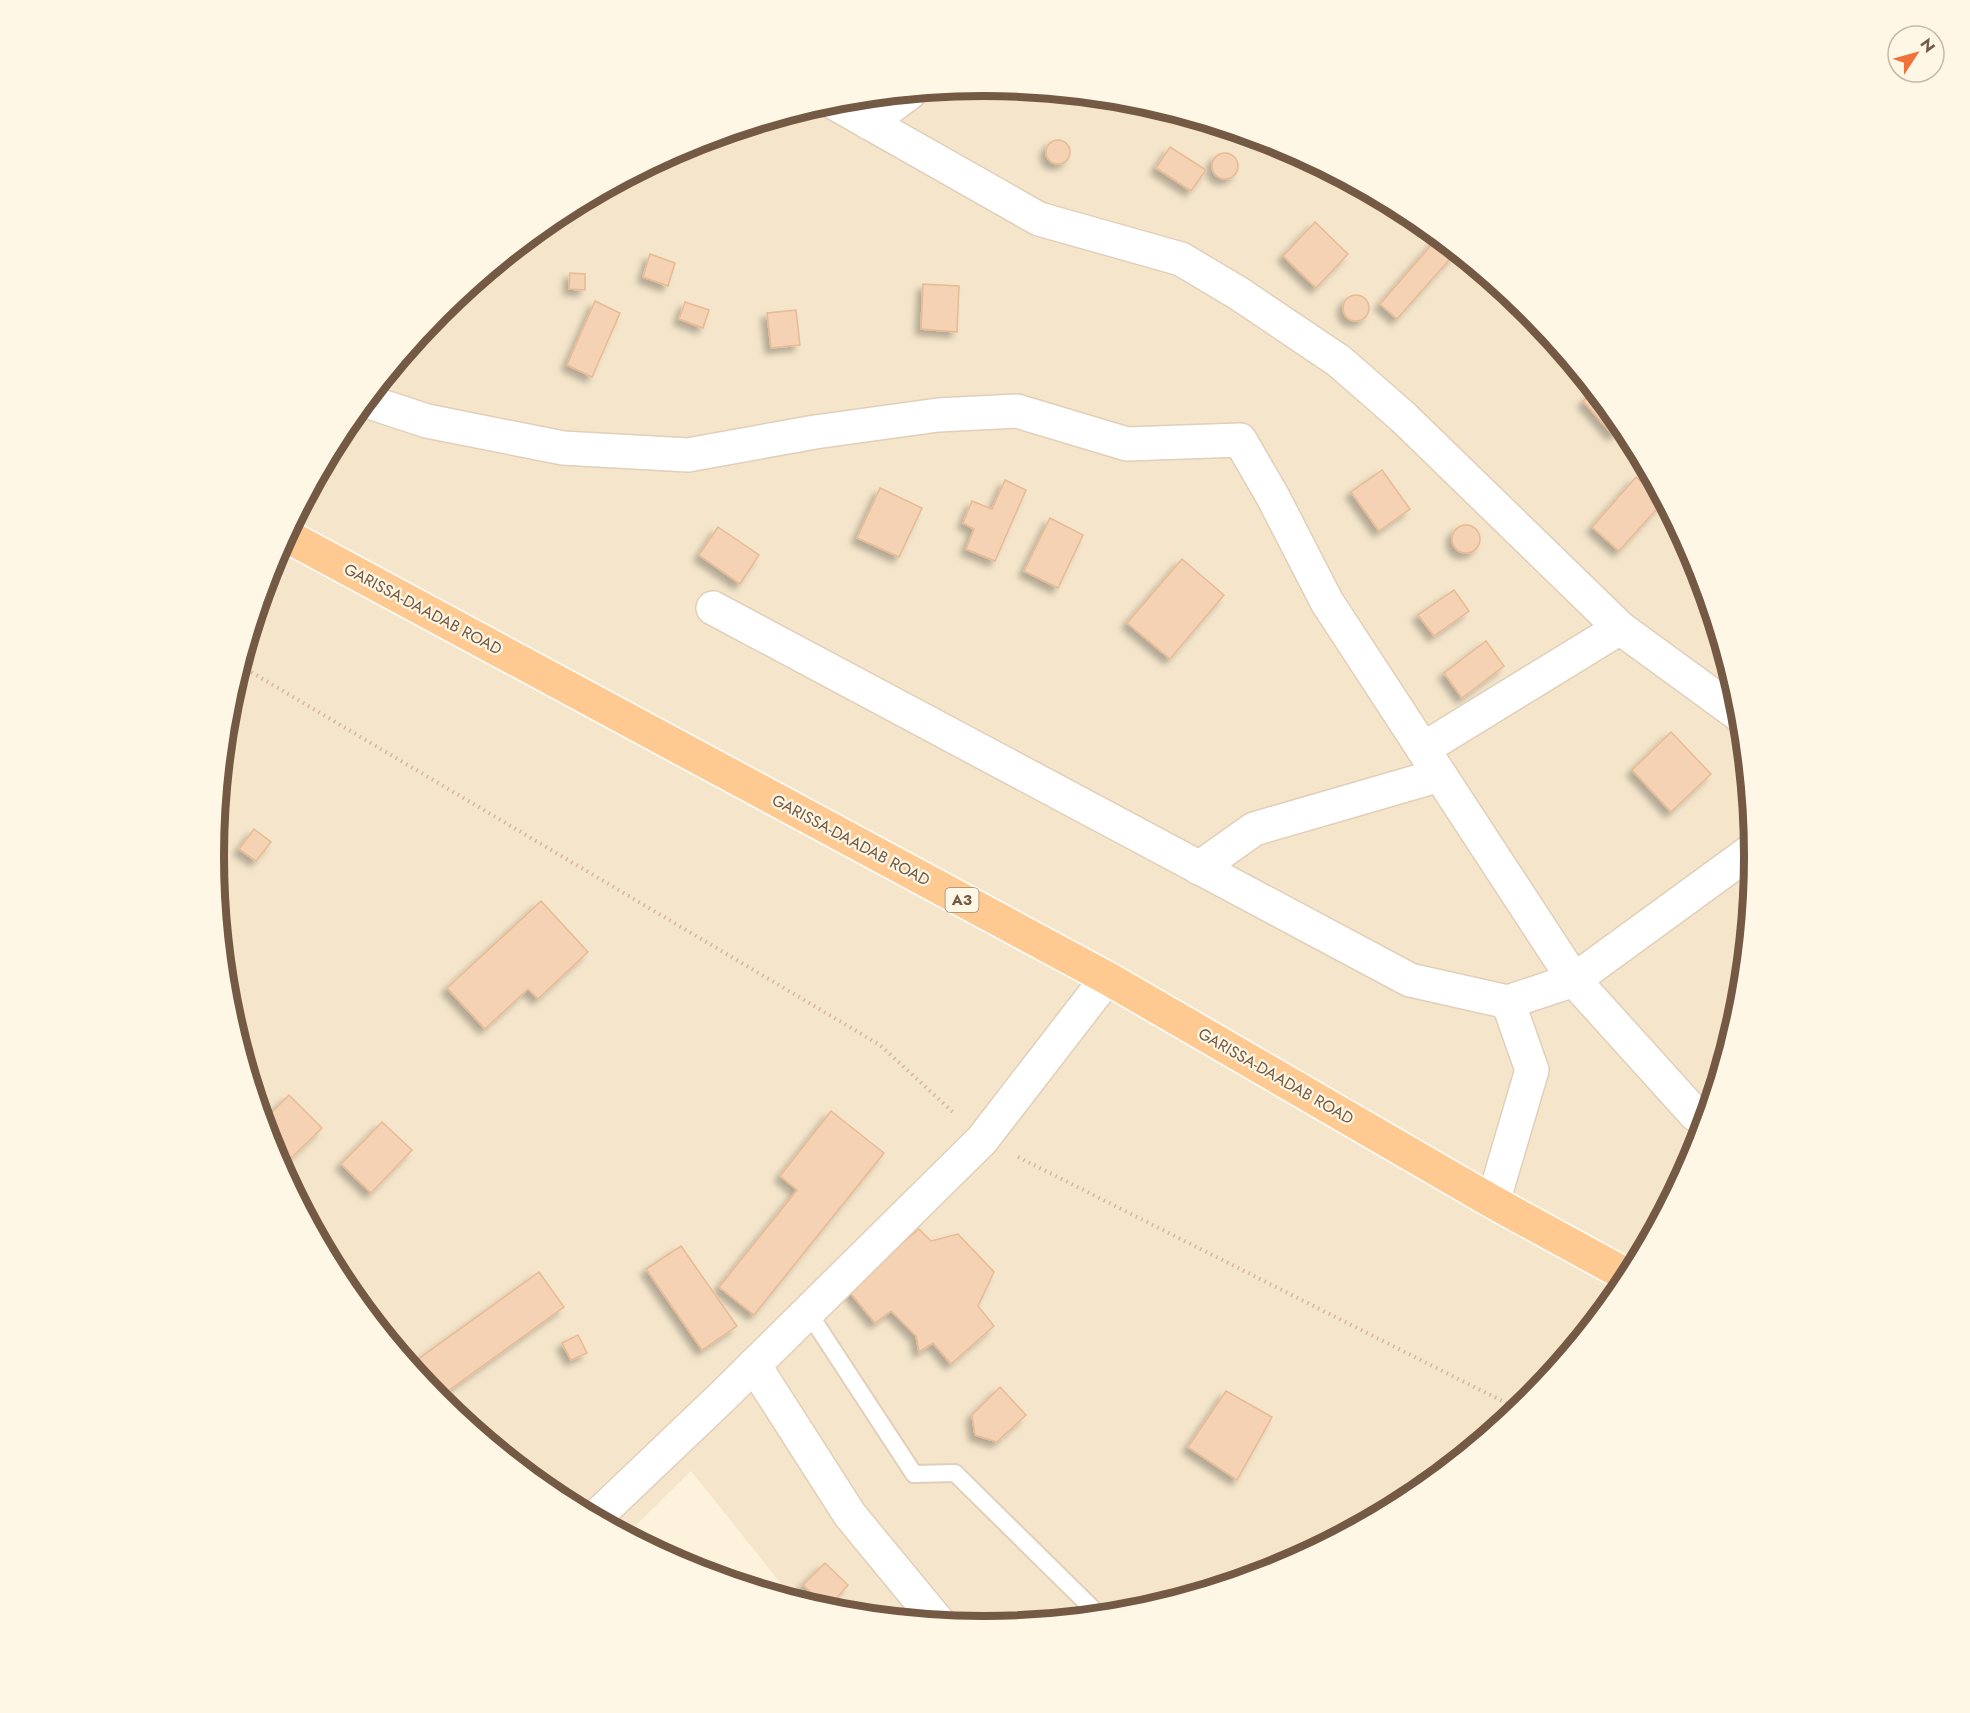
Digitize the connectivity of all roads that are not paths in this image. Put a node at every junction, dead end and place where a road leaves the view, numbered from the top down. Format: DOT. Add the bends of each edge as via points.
graph roads {
  1 [pos="897,102"];
  2 [pos="846,110"];
  3 [pos="869,123"];
  4 [pos="375,404"];
  5 [pos="294,540"];
  6 [pos="713,608"];
  7 [pos="1620,628"];
  8 [pos="1731,709"];
  9 [pos="1432,762"];
  10 [pos="1745,855"];
  11 [pos="1199,868"];
  12 [pos="1107,978"];
  13 [pos="1574,980"];
  14 [pos="1508,1002"];
  15 [pos="1699,1117"];
  16 [pos="1493,1202"];
  17 [pos="1621,1272"];
  18 [pos="808,1312"];
  19 [pos="754,1365"];
  20 [pos="601,1512"];
  21 [pos="1092,1609"];
  22 [pos="932,1615"];
  1 -- 3 [label="street"];
  2 -- 3 [label="street"];
  3 -- 7 [label="street" via="1039,219 1181,259 1238,293 1339,361 1403,417"];
  4 -- 9 [label="street" via="428,421 563,448 688,455 927,417 1017,411 1127,444 1240,440 1327,602"];
  5 -- 12 [label="highway, GARISSA-DAADAB ROAD / A3"];
  6 -- 11 [label="street"];
  7 -- 8 [label="street"];
  7 -- 9 [label="street"];
  9 -- 11 [label="street" via="1254,829"];
  9 -- 13 [label="street"];
  10 -- 13 [label="street"];
  11 -- 14 [label="street" via="1410,980"];
  12 -- 16 [label="highway, GARISSA-DAADAB ROAD / A3"];
  12 -- 18 [label="street" via="982,1140"];
  13 -- 14 [label="street"];
  13 -- 15 [label="street"];
  14 -- 16 [label="street" via="1532,1070"];
  16 -- 17 [label="highway, GARISSA-DAADAB ROAD / A3"];
  18 -- 19 [label="street"];
  18 -- 21 [label="lane" via="914,1474 954,1473"];
  19 -- 20 [label="street"];
  19 -- 22 [label="street" via="850,1515"];
}
